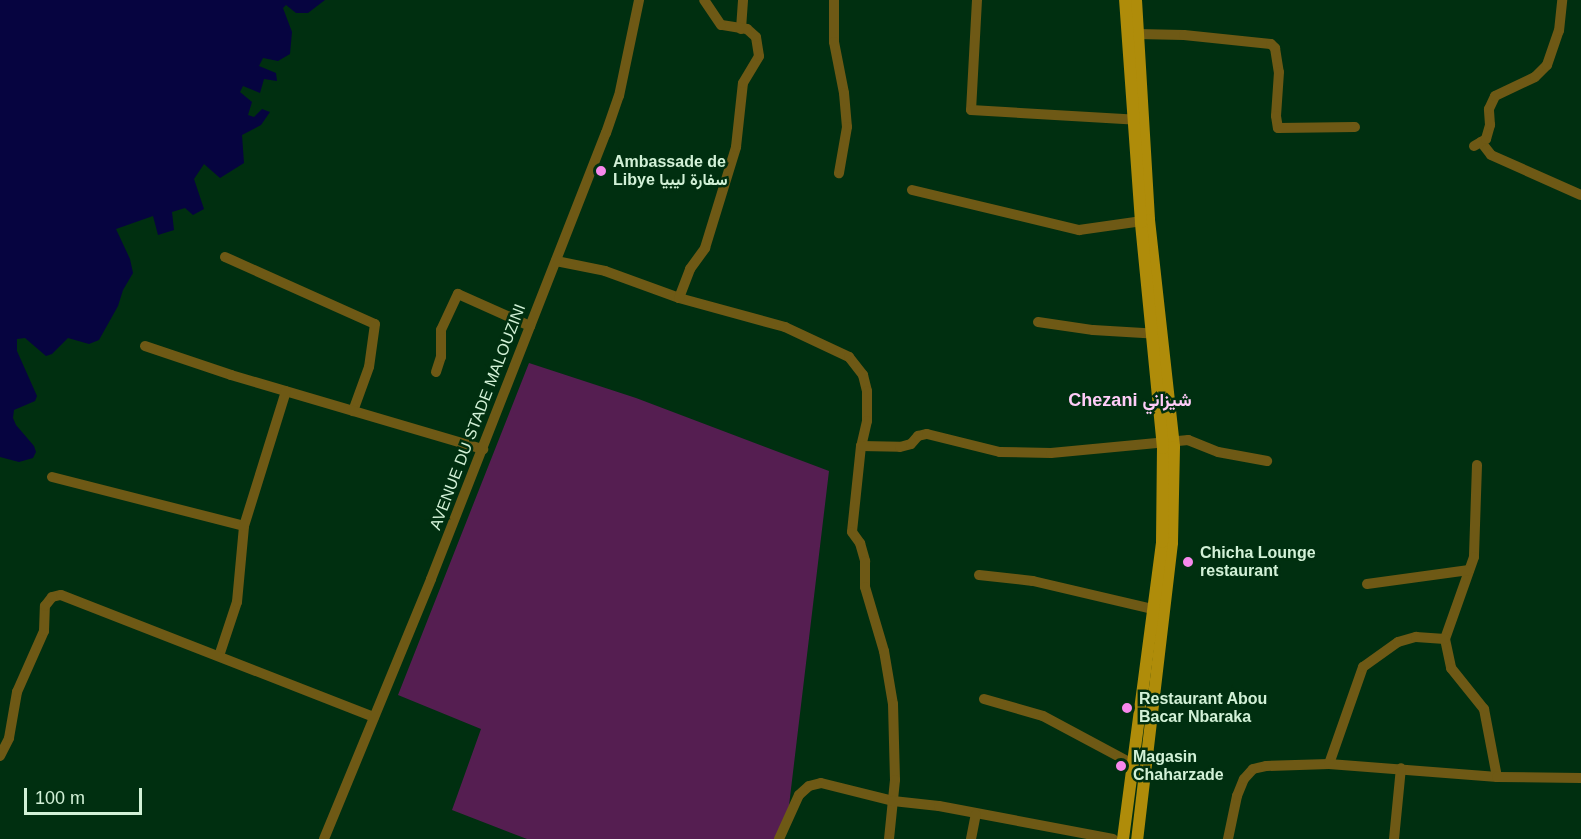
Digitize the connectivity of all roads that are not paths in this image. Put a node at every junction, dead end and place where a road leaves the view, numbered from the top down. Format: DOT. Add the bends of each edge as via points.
graph roads {
  1 [pos="639,0"];
  2 [pos="704,0"];
  3 [pos="743,0"];
  4 [pos="834,0"];
  5 [pos="977,0"];
  6 [pos="1125,0"];
  7 [pos="1136,0"];
  8 [pos="1562,0"];
  9 [pos="741,29"];
  10 [pos="1137,34"];
  11 [pos="1137,121"];
  12 [pos="1355,128"];
  13 [pos="839,173"];
  14 [pos="912,190"];
  15 [pos="1581,195"];
  16 [pos="1145,221"];
  17 [pos="225,257"];
  18 [pos="556,261"];
  19 [pos="679,298"];
  20 [pos="1038,322"];
  21 [pos="530,326"];
  22 [pos="1156,334"];
  23 [pos="145,346"];
  24 [pos="436,372"];
  25 [pos="286,391"];
  26 [pos="353,411"];
  27 [pos="1168,440"];
  28 [pos="861,446"];
  29 [pos="483,449"];
  30 [pos="1268,461"];
  31 [pos="1477,465"];
  32 [pos="52,477"];
  33 [pos="243,526"];
  34 [pos="1469,570"];
  35 [pos="979,575"];
  36 [pos="1367,584"];
  37 [pos="1158,610"];
  38 [pos="1445,639"];
  39 [pos="219,656"];
  40 [pos="984,699"];
  41 [pos="374,717"];
  42 [pos="0,756"];
  43 [pos="1133,764"];
  44 [pos="1329,764"];
  45 [pos="1401,768"];
  46 [pos="1497,777"];
  47 [pos="1581,778"];
  48 [pos="893,801"];
  49 [pos="976,814"];
  50 [pos="324,839"];
  51 [pos="779,839"];
  52 [pos="889,839"];
  53 [pos="971,839"];
  54 [pos="1113,839"];
  55 [pos="1123,839"];
  56 [pos="1137,839"];
  57 [pos="1228,839"];
  58 [pos="1394,839"];
  1 -- 18 [label="street, AVENUE DU STADE MALOUZINI" via="619,96"];
  2 -- 9 [label="street" via="722,25"];
  3 -- 9 [label="street"];
  4 -- 13 [label="street" via="834,42 847,127"];
  5 -- 11 [label="street" via="971,110"];
  6 -- 11 [label="main road"];
  7 -- 10 [label="main road"];
  8 -- 15 [label="street" via="1559,31 1547,66 1535,77 1495,96 1489,109 1486,139 1478,144 1491,155"];
  9 -- 19 [label="street" via="756,37 759,56 743,83 736,147 705,248 690,269"];
  10 -- 11 [label="main road"];
  10 -- 12 [label="street" via="1271,44 1279,72 1276,126"];
  11 -- 16 [label="main road"];
  14 -- 16 [label="street" via="1079,230"];
  16 -- 22 [label="main road"];
  17 -- 26 [label="street" via="375,324 369,368"];
  18 -- 19 [label="street" via="605,271"];
  18 -- 21 [label="street, AVENUE DU STADE MALOUZINI"];
  19 -- 28 [label="street" via="777,324 849,357 863,375 867,391 867,421"];
  20 -- 22 [label="street"];
  21 -- 24 [label="street" via="458,294 441,330 441,357"];
  21 -- 29 [label="street, AVENUE DU STADE MALOUZINI"];
  22 -- 27 [label="main road"];
  23 -- 25 [label="street"];
  25 -- 26 [label="street"];
  25 -- 33 [label="street"];
  26 -- 29 [label="street"];
  27 -- 28 [label="street" via="1051,453 1000,452 927,434 900,447"];
  27 -- 30 [label="street" via="1188,440 1218,452"];
  27 -- 37 [label="main road" via="1172,543"];
  28 -- 48 [label="street" via="852,532 865,561 865,587 884,651 893,705"];
  29 -- 41 [label="street, AVENUE DU STADE MALOUZINI"];
  31 -- 34 [label="street" via="1474,557"];
  32 -- 33 [label="street"];
  33 -- 39 [label="street" via="237,602"];
  34 -- 36 [label="street"];
  34 -- 38 [label="street"];
  35 -- 37 [label="street" via="1033,581"];
  37 -- 43 [label="main road"];
  37 -- 56 [label="main road"];
  38 -- 44 [label="street" via="1416,637 1398,642 1363,667"];
  38 -- 46 [label="street" via="1451,668 1484,709"];
  39 -- 41 [label="street"];
  39 -- 42 [label="street" via="61,595 52,597 45,606 44,631 17,692 9,738"];
  40 -- 43 [label="street" via="1043,716"];
  41 -- 50 [label="street, AVENUE DU STADE MALOUZINI"];
  43 -- 55 [label="main road"];
  44 -- 45 [label="street"];
  44 -- 57 [label="street" via="1253,769 1237,796"];
  45 -- 46 [label="street"];
  45 -- 58 [label="street"];
  46 -- 47 [label="street"];
  48 -- 49 [label="street"];
  48 -- 51 [label="street" via="821,783 809,786 799,795"];
  48 -- 52 [label="street"];
  49 -- 53 [label="street"];
  49 -- 54 [label="street"];
}
